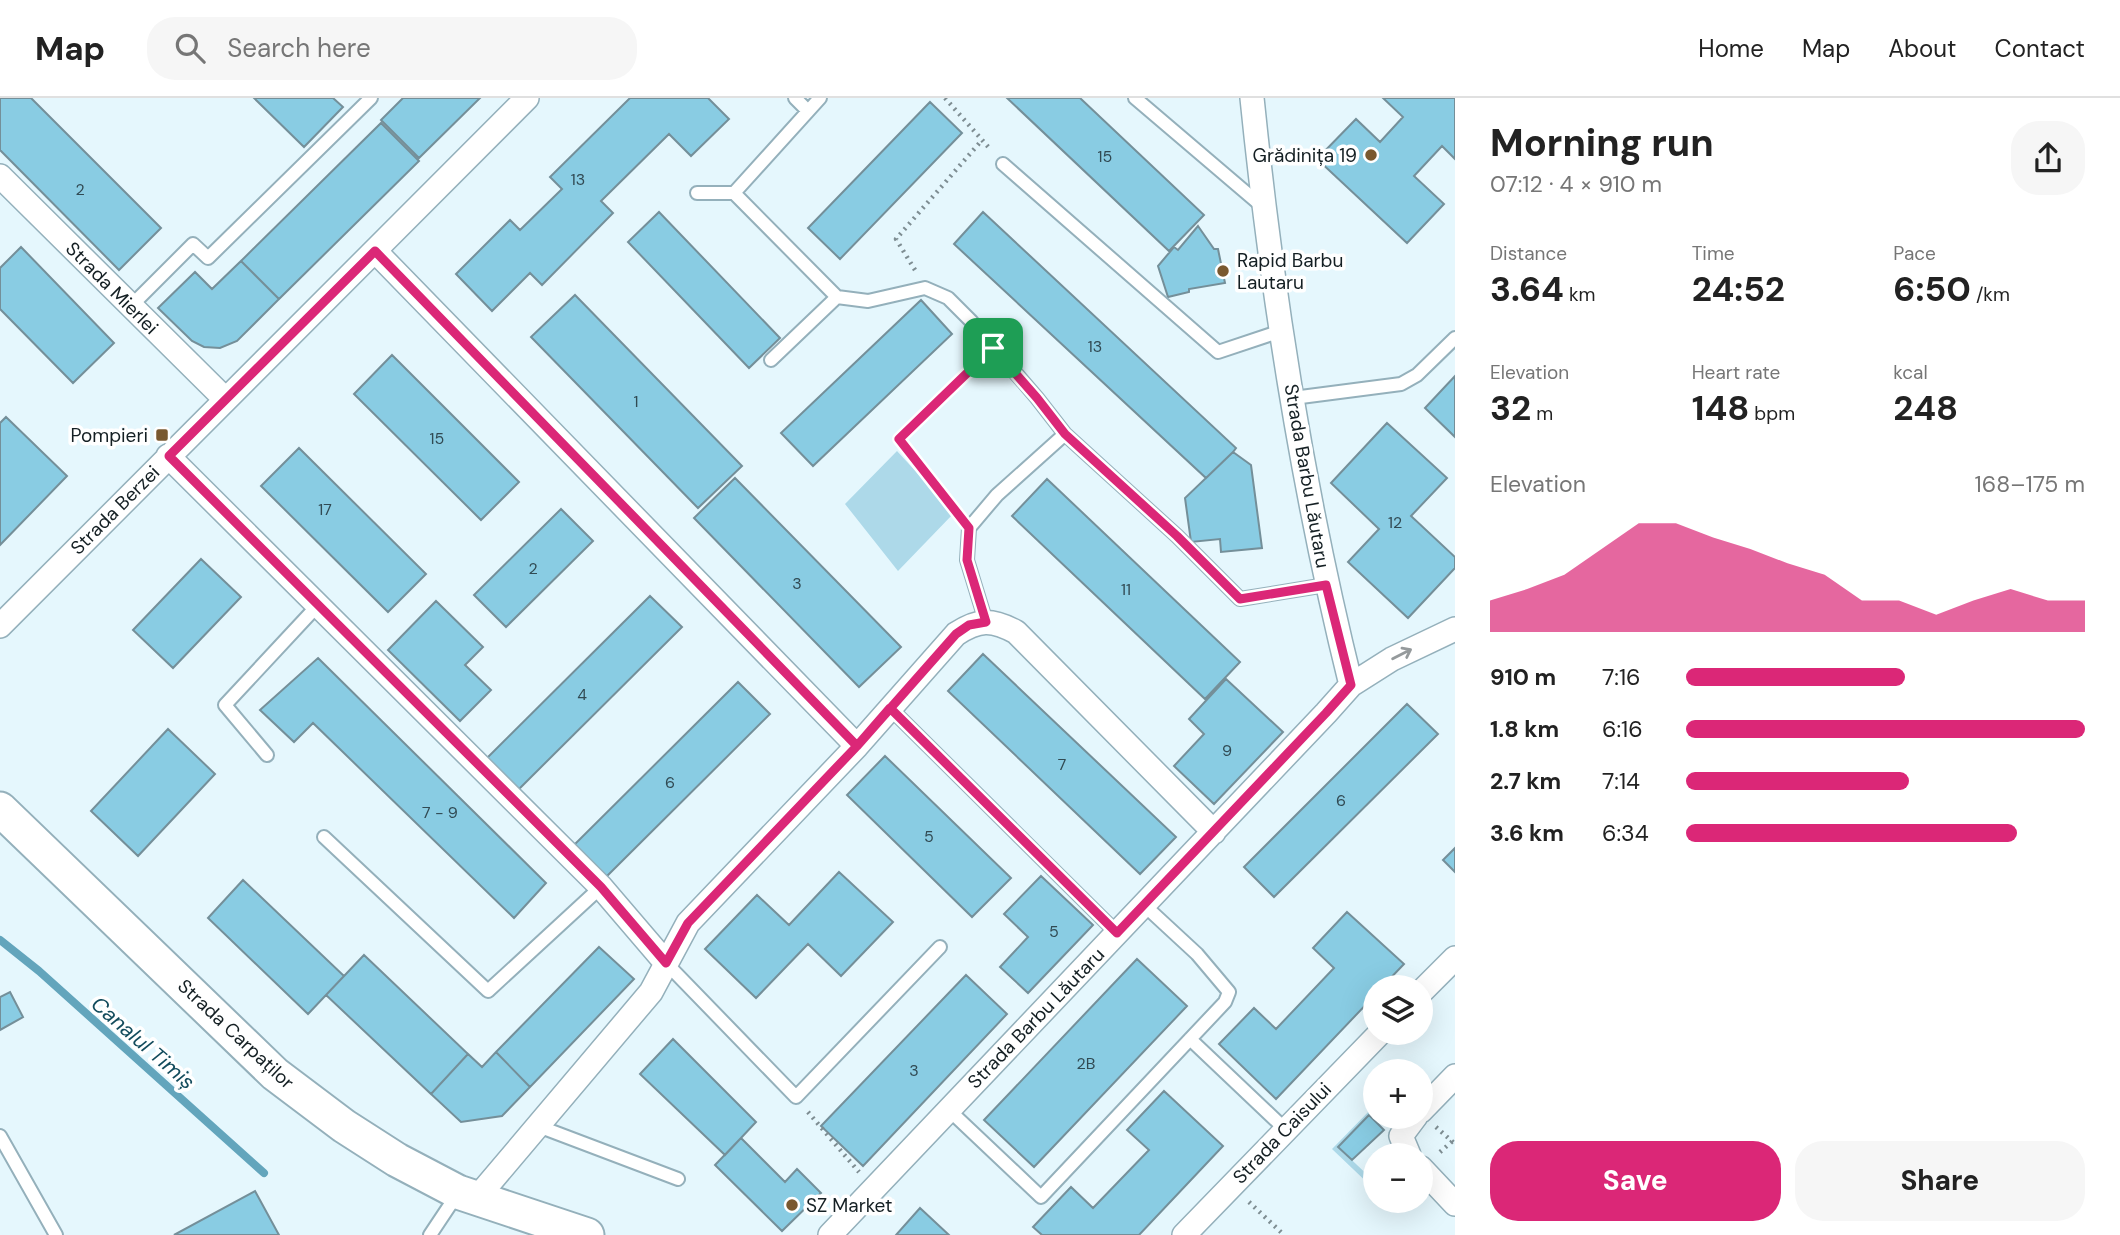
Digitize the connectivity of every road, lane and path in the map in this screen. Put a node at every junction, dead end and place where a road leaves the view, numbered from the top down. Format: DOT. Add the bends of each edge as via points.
graph roads {
  1 [pos="371,98"];
  2 [pos="527,98"];
  3 [pos="795,98"];
  4 [pos="820,98"];
  5 [pos="945,98"];
  6 [pos="1135,98"];
  7 [pos="1252,98"];
  8 [pos="808,111"];
  9 [pos="982,140"];
  10 [pos="1003,164"];
  11 [pos="0,176"];
  12 [pos="697,193"];
  13 [pos="734,193"];
  14 [pos="1264,208"];
  15 [pos="375,251"];
  16 [pos="925,288"];
  17 [pos="837,297"];
  18 [pos="131,306"];
  19 [pos="1281,331"];
  20 [pos="1455,338"];
  21 [pos="993,348"];
  22 [pos="771,360"];
  23 [pos="1293,398"];
  24 [pos="225,399"];
  25 [pos="1065,434"];
  26 [pos="169,456"];
  27 [pos="969,528"];
  28 [pos="1326,585"];
  29 [pos="319,604"];
  30 [pos="986,622"];
  31 [pos="0,626"];
  32 [pos="1455,629"];
  33 [pos="1351,685"];
  34 [pos="890,708"];
  35 [pos="857,746"];
  36 [pos="267,755"];
  37 [pos="0,809"];
  38 [pos="1214,832"];
  39 [pos="324,837"];
  40 [pos="601,887"];
  41 [pos="1144,905"];
  42 [pos="1117,933"];
  43 [pos="940,947"];
  44 [pos="1455,958"];
  45 [pos="666,963"];
  46 [pos="1433,980"];
  47 [pos="1191,1039"];
  48 [pos="1368,1045"];
  49 [pos="1455,1076"];
  50 [pos="796,1097"];
  51 [pos="1433,1099"];
  52 [pos="949,1110"];
  53 [pos="538,1126"];
  54 [pos="1285,1129"];
  55 [pos="0,1136"];
  56 [pos="678,1180"];
  57 [pos="1433,1181"];
  58 [pos="1232,1185"];
  59 [pos="873,1188"];
  60 [pos="467,1196"];
  61 [pos="1455,1204"];
  62 [pos="56,1235"];
  63 [pos="430,1235"];
  64 [pos="587,1235"];
  65 [pos="831,1235"];
  66 [pos="1184,1235"];
  67 [pos="1284,1235"];
  1 -- 18 [label="lane" via="208,258 192,244"];
  2 -- 15 [label="street, Strada Berzei"];
  3 -- 8 [label="lane"];
  4 -- 8 [label="lane"];
  5 -- 9 [label="path"];
  6 -- 14 [label="lane"];
  7 -- 14 [label="street, Strada Barbu Lăutaru"];
  8 -- 13 [label="lane"];
  9 -- 10 [label="path"];
  9 -- 16 [label="path" via="896,239"];
  10 -- 19 [label="lane" via="1218,352"];
  11 -- 18 [label="street, Strada Mierlei"];
  12 -- 13 [label="lane"];
  13 -- 17 [label="lane"];
  14 -- 19 [label="street, Strada Barbu Lăutaru"];
  15 -- 24 [label="street, Strada Berzei"];
  15 -- 35 [label="street"];
  16 -- 17 [label="lane" via="868,301"];
  16 -- 21 [label="lane" via="948,298"];
  17 -- 22 [label="lane"];
  18 -- 24 [label="street, Strada Mierlei"];
  19 -- 23 [label="street, Strada Barbu Lăutaru"];
  20 -- 23 [label="lane" via="1418,375 1401,384"];
  21 -- 25 [label="lane"];
  21 -- 27 [label="path" via="899,439"];
  23 -- 28 [label="street, Strada Barbu Lăutaru"];
  24 -- 26 [label="street, Strada Berzei"];
  25 -- 27 [label="lane" via="997,495"];
  25 -- 28 [label="lane" via="1240,599"];
  26 -- 29 [label="street"];
  26 -- 31 [label="street, Strada Berzei"];
  27 -- 30 [label="lane" via="967,560"];
  28 -- 33 [label="street, Strada Barbu Lăutaru"];
  29 -- 36 [label="lane" via="225,705"];
  29 -- 40 [label="street"];
  30 -- 34 [label="street" via="969,625 956,634"];
  30 -- 38 [label="street" via="1016,632"];
  33 -- 32 [label="street, one-way"];
  33 -- 38 [label="street, Strada Barbu Lăutaru"];
  34 -- 35 [label="street"];
  34 -- 42 [label="lane"];
  35 -- 45 [label="street" via="688,923"];
  37 -- 60 [label="main road, Strada Carpaților" via="275,1074 386,1153"];
  38 -- 41 [label="street, Strada Barbu Lăutaru"];
  39 -- 40 [label="lane" via="488,991"];
  40 -- 45 [label="street"];
  41 -- 42 [label="street, Strada Barbu Lăutaru"];
  41 -- 47 [label="lane" via="1197,954 1229,992"];
  42 -- 52 [label="street, Strada Barbu Lăutaru"];
  43 -- 50 [label="lane"];
  44 -- 46 [label="street"];
  45 -- 50 [label="lane"];
  45 -- 53 [label="street" via="651,992"];
  47 -- 52 [label="lane" via="1041,1196"];
  47 -- 54 [label="lane"];
  48 -- 54 [label="street, Strada Caisului"];
  49 -- 51 [label="street"];
  50 -- 59 [label="path"];
  52 -- 59 [label="street, Strada Barbu Lăutaru"];
  53 -- 56 [label="lane"];
  53 -- 60 [label="street"];
  54 -- 58 [label="street, Strada Caisului"];
  55 -- 62 [label="lane"];
  57 -- 61 [label="street"];
  58 -- 66 [label="street, Strada Caisului"];
  58 -- 67 [label="path"];
  59 -- 65 [label="street, Strada Barbu Lăutaru"];
  60 -- 63 [label="lane"];
  60 -- 64 [label="main road, Strada Carpaților"];
}
